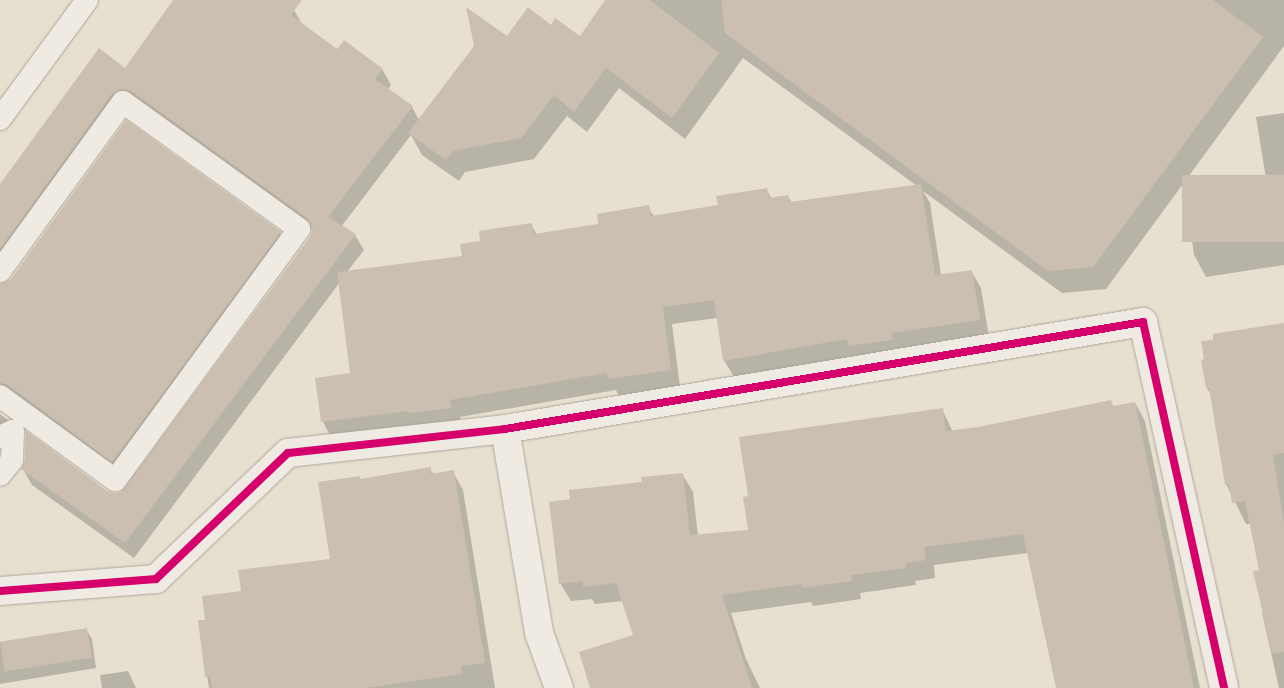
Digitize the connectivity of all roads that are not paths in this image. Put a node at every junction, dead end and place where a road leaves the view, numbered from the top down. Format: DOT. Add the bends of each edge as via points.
graph roads {
  1 [pos="87,0"];
  2 [pos="0,119"];
  3 [pos="0,271"];
  4 [pos="0,396"];
  5 [pos="13,427"];
  6 [pos="505,429"];
  7 [pos="0,475"];
  8 [pos="0,591"];
  9 [pos="559,688"];
  10 [pos="1224,688"];
  1 -- 2 [label="lane"];
  3 -- 5 [label="lane" via="123,102 298,229 115,480"];
  4 -- 5 [label="lane"];
  5 -- 7 [label="lane" via="12,460"];
  6 -- 8 [label="street" via="288,453 156,579"];
  6 -- 9 [label="street" via="539,633"];
  6 -- 10 [label="street" via="1143,322"];
}
